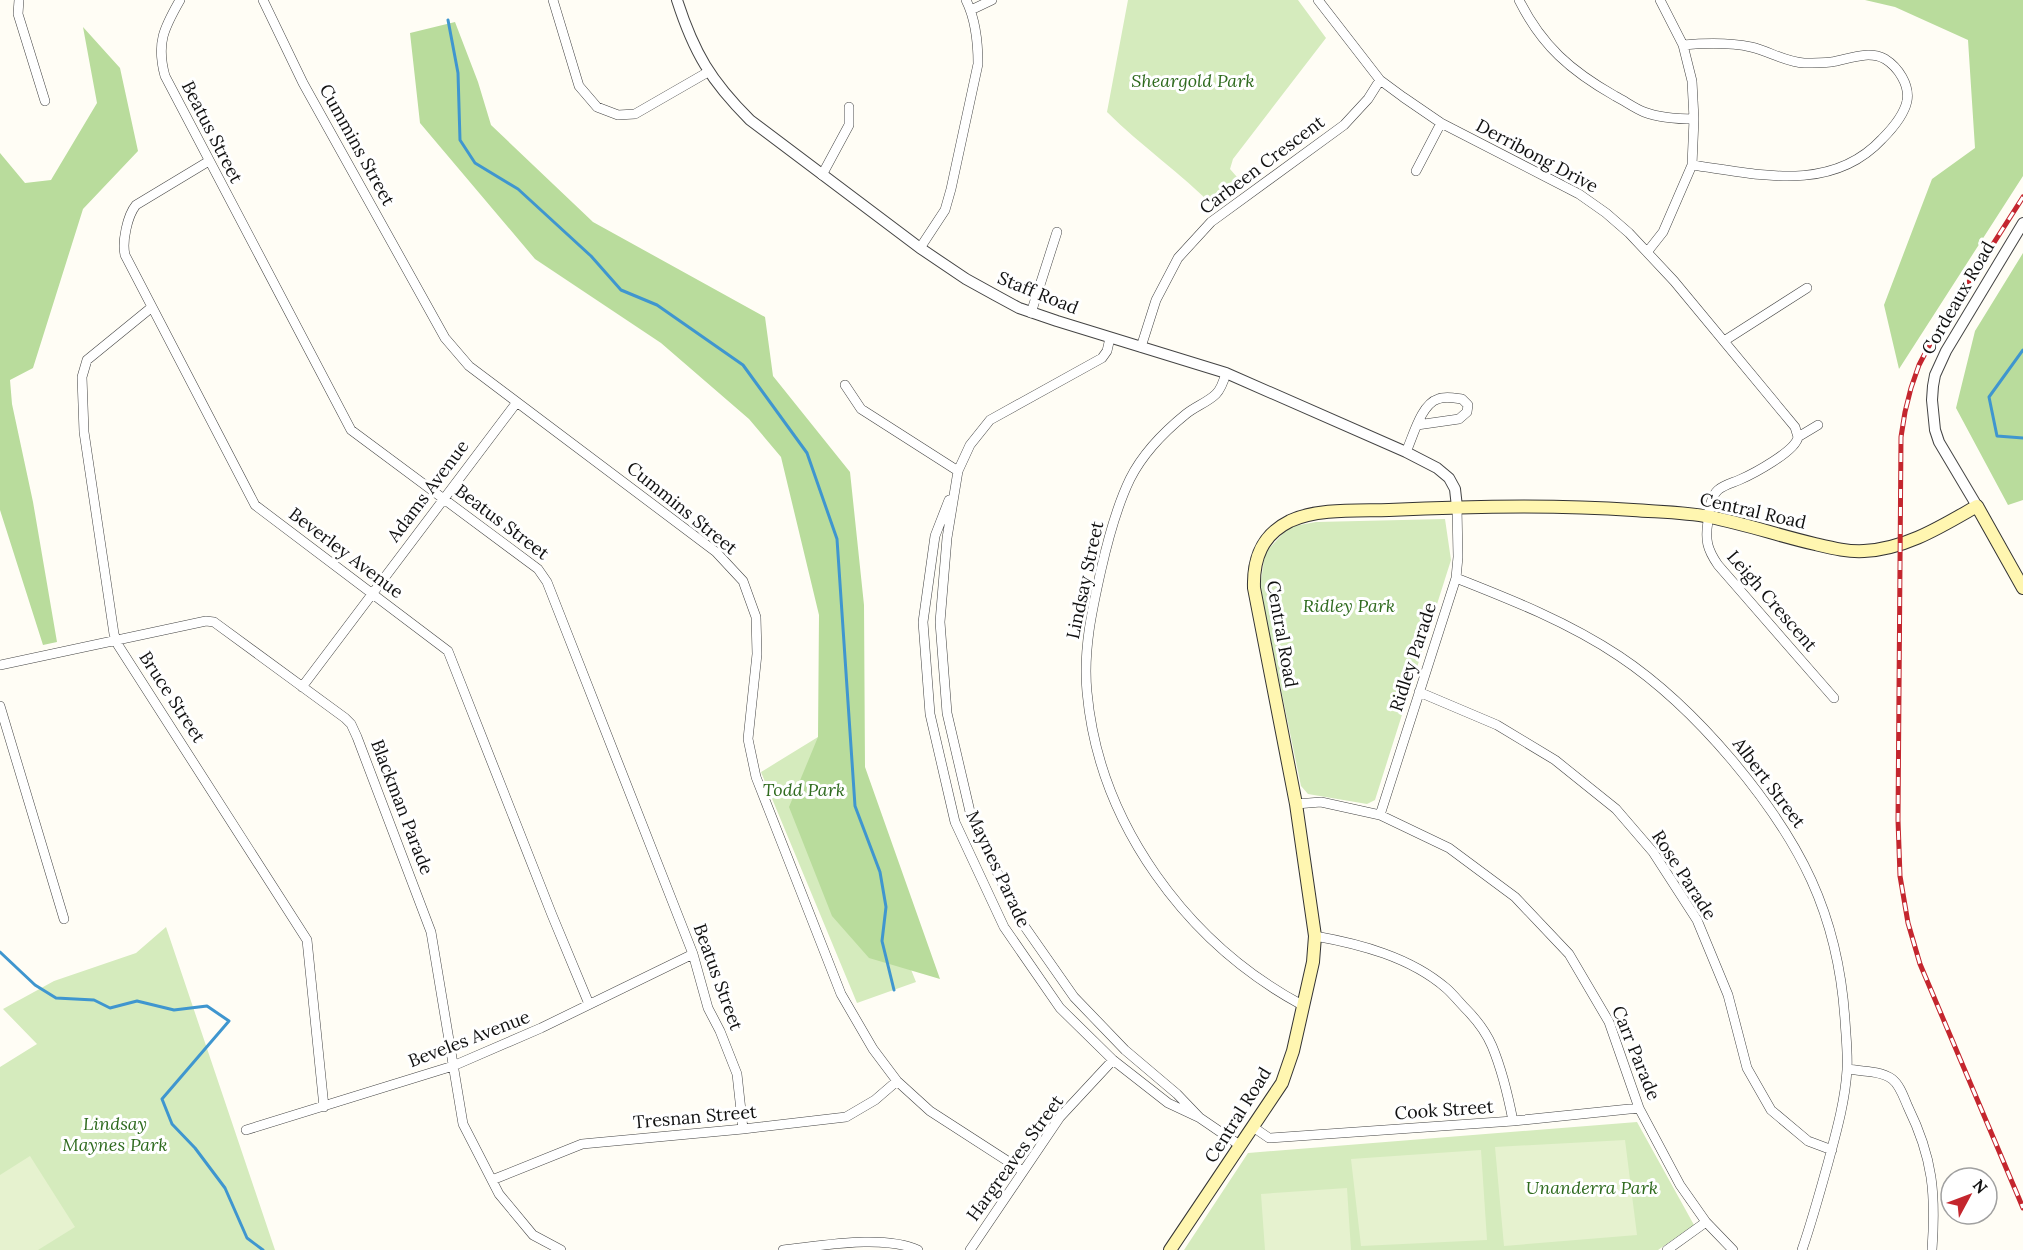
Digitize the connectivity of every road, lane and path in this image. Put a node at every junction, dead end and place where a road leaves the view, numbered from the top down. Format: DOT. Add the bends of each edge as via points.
graph roads {
  1 [pos="19,0"];
  2 [pos="180,0"];
  3 [pos="263,0"];
  4 [pos="553,0"];
  5 [pos="677,0"];
  6 [pos="966,0"];
  7 [pos="992,0"];
  8 [pos="1317,0"];
  9 [pos="1519,0"];
  10 [pos="1660,0"];
  11 [pos="971,10"];
  12 [pos="1683,45"];
  13 [pos="708,72"];
  14 [pos="1380,80"];
  15 [pos="45,101"];
  16 [pos="849,107"];
  17 [pos="1694,119"];
  18 [pos="1440,123"];
  19 [pos="209,161"];
  20 [pos="1692,165"];
  21 [pos="1416,171"];
  22 [pos="822,175"];
  23 [pos="2023,223"];
  24 [pos="1057,232"];
  25 [pos="920,248"];
  26 [pos="1648,250"];
  27 [pos="1807,288"];
  28 [pos="152,307"];
  29 [pos="1031,312"];
  30 [pos="1110,338"];
  31 [pos="1724,341"];
  32 [pos="1141,347"];
  33 [pos="1226,374"];
  34 [pos="845,385"];
  35 [pos="517,402"];
  36 [pos="1417,425"];
  37 [pos="1818,425"];
  38 [pos="1798,437"];
  39 [pos="1406,452"];
  40 [pos="958,471"];
  41 [pos="955,486"];
  42 [pos="443,498"];
  43 [pos="1977,506"];
  44 [pos="1457,507"];
  45 [pos="1709,517"];
  46 [pos="1990,529"];
  47 [pos="2023,564"];
  48 [pos="1456,578"];
  49 [pos="2022,584"];
  50 [pos="373,592"];
  51 [pos="116,640"];
  52 [pos="0,665"];
  53 [pos="302,687"];
  54 [pos="1419,692"];
  55 [pos="1834,698"];
  56 [pos="0,706"];
  57 [pos="1296,804"];
  58 [pos="1380,815"];
  59 [pos="64,919"];
  60 [pos="1315,936"];
  61 [pos="693,954"];
  62 [pos="589,1004"];
  63 [pos="1302,1005"];
  64 [pos="1113,1060"];
  65 [pos="453,1066"];
  66 [pos="1847,1069"];
  67 [pos="897,1081"];
  68 [pos="324,1107"];
  69 [pos="1640,1108"];
  70 [pos="1200,1118"];
  71 [pos="1513,1121"];
  72 [pos="1253,1127"];
  73 [pos="743,1129"];
  74 [pos="246,1130"];
  75 [pos="1241,1146"];
  76 [pos="1832,1150"];
  77 [pos="1023,1171"];
  78 [pos="492,1180"];
  79 [pos="1706,1222"];
  80 [pos="828,1248"];
  81 [pos="561,1250"];
  82 [pos="783,1250"];
  83 [pos="918,1250"];
  84 [pos="970,1250"];
  85 [pos="1170,1250"];
  86 [pos="1667,1250"];
  87 [pos="1733,1250"];
  88 [pos="1802,1250"];
  89 [pos="1932,1250"];
  1 -- 15 [label="street" via="18,14"];
  2 -- 19 [label="street, Beatus Street" via="161,37 161,61 171,89"];
  3 -- 35 [label="street, Cummins Street" via="303,83 445,338 469,366"];
  4 -- 13 [label="street" via="579,86 597,107 618,115 635,114"];
  5 -- 13 [label="street, Staff Road"];
  6 -- 11 [label="street"];
  7 -- 11 [label="street"];
  8 -- 14 [label="street, Derribong Drive"];
  9 -- 17 [label="street" via="1554,52 1586,80 1644,112"];
  10 -- 12 [label="street"];
  11 -- 25 [label="street" via="978,64 945,210"];
  12 -- 17 [label="street" via="1692,81"];
  12 -- 20 [label="street" via="1719,43 1753,48 1801,63 1875,55 1899,70 1907,100 1892,129 1879,143 1861,157 1820,174 1797,178"];
  13 -- 22 [label="street, Staff Road" via="750,120"];
  14 -- 18 [label="street, Derribong Drive"];
  14 -- 32 [label="street, Carbeen Crescent" via="1344,124 1211,222 1178,258 1156,300"];
  16 -- 22 [label="street" via="849,125"];
  17 -- 20 [label="street"];
  18 -- 21 [label="street"];
  18 -- 26 [label="street, Derribong Drive" via="1579,194"];
  19 -- 28 [label="street, Beverley Avenue" via="131,210 123,247"];
  19 -- 42 [label="street, Beatus Street" via="351,430"];
  20 -- 26 [label="street" via="1662,232"];
  22 -- 25 [label="street, Staff Road"];
  23 -- 43 [label="street, Cordeaux Road" via="1946,351 1933,386 1935,430"];
  24 -- 29 [label="street"];
  25 -- 29 [label="street, Staff Road" via="966,279"];
  26 -- 31 [label="street, Derribong Drive"];
  27 -- 31 [label="street"];
  28 -- 50 [label="street, Beverley Avenue" via="255,505"];
  28 -- 51 [label="street, Bruce Street" via="87,360 82,377 84,432"];
  29 -- 30 [label="street, Staff Road"];
  30 -- 32 [label="street, Staff Road"];
  30 -- 40 [label="street, Maynes Parade" via="1102,358 990,420 970,446"];
  31 -- 38 [label="street, Derribong Drive" via="1796,428"];
  32 -- 33 [label="street, Staff Road"];
  33 -- 39 [label="street, Staff Road"];
  33 -- 63 [label="street, Lindsay Street" via="1218,393 1186,414 1162,437 1131,478 1111,528 1091,616 1087,691 1095,745 1111,792 1153,870 1191,919 1221,949 1254,976"];
  34 -- 40 [label="street" via="861,409"];
  35 -- 42 [label="street, Adams Avenue"];
  35 -- 67 [label="street, Cummins Street" via="716,552 743,581 756,616 757,654 748,739 756,777 842,994 873,1049"];
  36 -- 36 [label="street" via="1423,411 1436,399 1467,402 1467,412 1462,417"];
  36 -- 39 [label="street"];
  37 -- 38 [label="street, Leigh Crescent"];
  38 -- 45 [label="street, Leigh Crescent" via="1784,454 1718,490"];
  39 -- 44 [label="street, Staff Road" via="1449,478"];
  40 -- 41 [label="street, Maynes Parade"];
  41 -- 64 [label="street, Maynes Parade" via="935,536 923,622 930,714 955,822 1004,927 1060,1008"];
  41 -- 70 [label="street, Maynes Parade" via="940,621 947,713 971,816 1018,917 1074,997"];
  42 -- 50 [label="street, Adams Avenue"];
  42 -- 61 [label="street, Beatus Street" via="543,574"];
  43 -- 45 [label="main road, Central Road" via="1906,543 1864,552 1830,548"];
  43 -- 46 [label="main road, Cordeaux Road"];
  44 -- 45 [label="main road, Central Road" via="1574,506"];
  44 -- 48 [label="street, Ridley Parade"];
  44 -- 57 [label="main road, Central Road" via="1301,517 1276,531 1259,550 1254,588"];
  45 -- 55 [label="street, Leigh Crescent" via="1709,553"];
  46 -- 47 [label="main road" via="2015,561"];
  46 -- 49 [label="main road, Cordeaux Road"];
  48 -- 54 [label="street, Ridley Parade"];
  48 -- 66 [label="street, Albert Street" via="1561,621 1620,657 1675,700 1760,792 1793,842 1833,936 1843,990"];
  50 -- 53 [label="street, Adams Avenue"];
  50 -- 62 [label="street, Beverley Avenue" via="448,651"];
  51 -- 52 [label="street, Blackman Parade"];
  51 -- 53 [label="street, Blackman Parade" via="214,622"];
  51 -- 68 [label="street, Bruce Street" via="307,940"];
  53 -- 65 [label="street, Blackman Parade" via="345,718 357,737 431,932"];
  54 -- 58 [label="street, Ridley Parade"];
  54 -- 76 [label="street, Rose Parade" via="1507,731 1555,760 1616,809 1653,852 1697,920 1728,995 1747,1068 1771,1110 1808,1141"];
  56 -- 59 [label="street"];
  57 -- 58 [label="street, Carr Parade" via="1321,802"];
  57 -- 60 [label="main road, Central Road"];
  58 -- 69 [label="street, Carr Parade" via="1449,848 1515,897 1569,954 1609,1022"];
  60 -- 63 [label="main road, Central Road"];
  60 -- 71 [label="street" via="1388,955 1446,988 1476,1020 1491,1044 1506,1085"];
  61 -- 62 [label="street, Beveles Avenue"];
  61 -- 73 [label="street, Beatus Street" via="708,1008 737,1074"];
  62 -- 65 [label="street, Beveles Avenue"];
  63 -- 72 [label="main road, Central Road" via="1282,1083"];
  64 -- 70 [label="street, Maynes Parade" via="1168,1103"];
  64 -- 77 [label="street, Hargreaves Street" via="1060,1117"];
  65 -- 68 [label="street, Beveles Avenue"];
  65 -- 78 [label="street, Blackman Parade" via="463,1124"];
  66 -- 76 [label="street, Albert Street"];
  66 -- 89 [label="street" via="1892,1079 1917,1125 1935,1200"];
  67 -- 73 [label="street, Tresnan Street" via="875,1101 846,1117"];
  67 -- 77 [label="street, Cummins Street" via="930,1111"];
  68 -- 74 [label="street, Beveles Avenue"];
  69 -- 71 [label="street, Cook Street"];
  69 -- 79 [label="street, Carr Parade" via="1680,1185"];
  70 -- 75 [label="street, Maynes Parade"];
  71 -- 72 [label="street, Cook Street" via="1269,1138"];
  72 -- 75 [label="main road, Central Road"];
  73 -- 78 [label="street, Tresnan Street" via="582,1143"];
  75 -- 85 [label="main road, Central Road"];
  76 -- 88 [label="street, Albert Street"];
  77 -- 84 [label="street, Hargreaves Street"];
  78 -- 81 [label="street, Blackman Parade" via="528,1231"];
  79 -- 86 [label="street"];
  79 -- 87 [label="street, Carr Parade"];
  80 -- 82 [label="street"];
  80 -- 83 [label="street" via="873,1242"];
}
